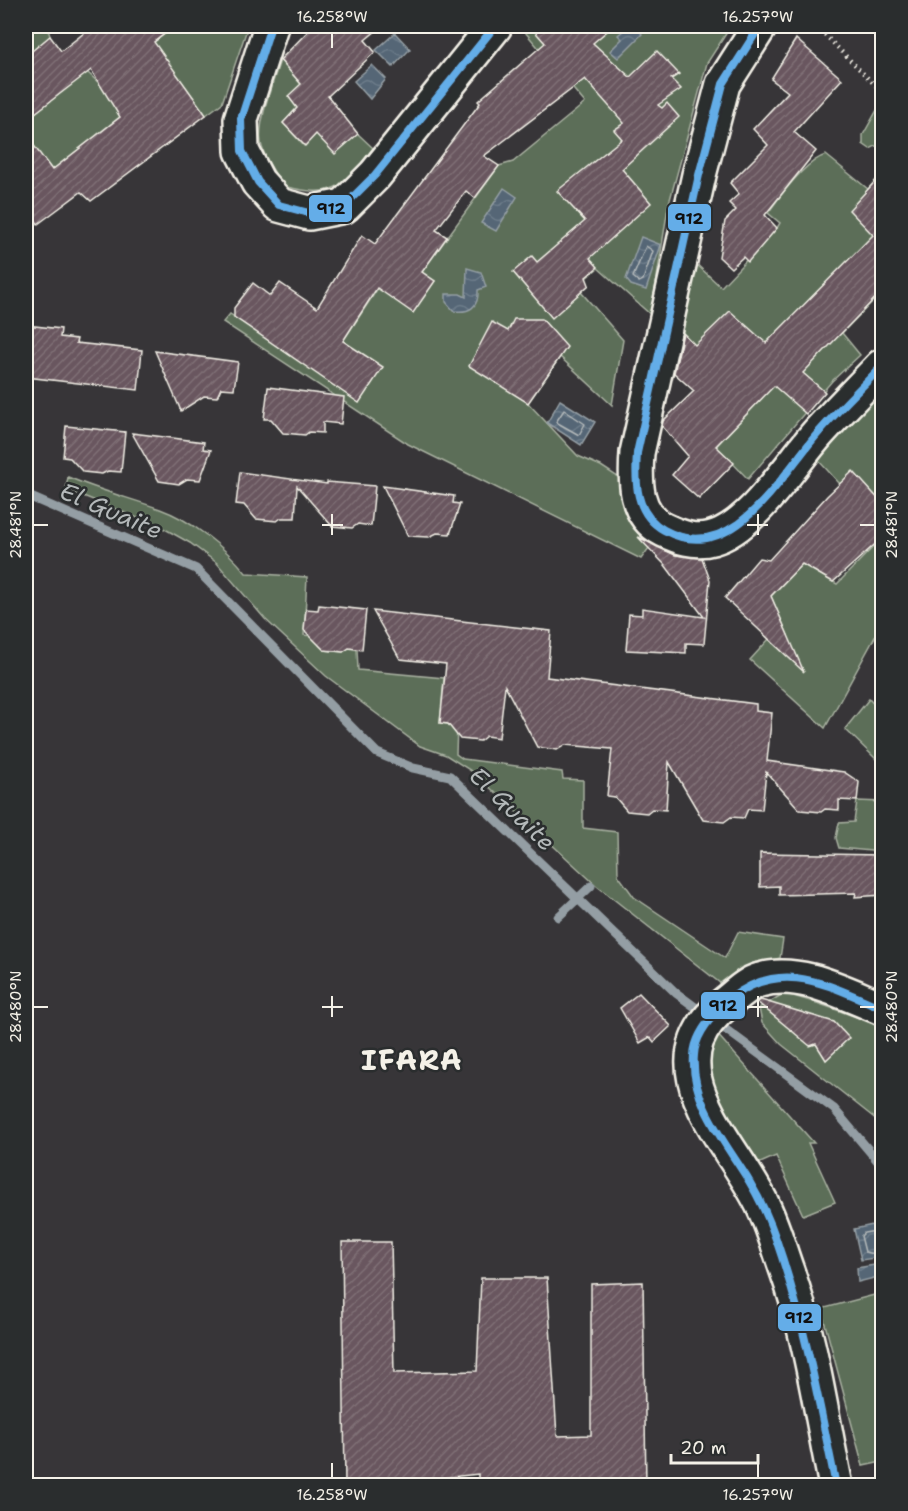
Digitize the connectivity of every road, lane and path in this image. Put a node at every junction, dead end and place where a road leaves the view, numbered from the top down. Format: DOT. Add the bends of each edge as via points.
graph roads {
  1 [pos="271,26"];
  2 [pos="495,26"];
  3 [pos="760,26"];
  4 [pos="816,26"];
  5 [pos="882,92"];
  6 [pos="882,366"];
  7 [pos="882,1008"];
  8 [pos="836,1485"];
  1 -- 2 [label="street" via="241,119 242,151 258,182 279,205 309,213 344,206 375,175"];
  3 -- 6 [label="street" via="723,84 699,175 637,453 636,494 643,507 656,526 693,540 713,538 732,528 750,513"];
  4 -- 5 [label="path"];
  7 -- 8 [label="street" via="805,979 759,980 706,1022 698,1034 691,1062 697,1093 764,1208 796,1296"];
}
